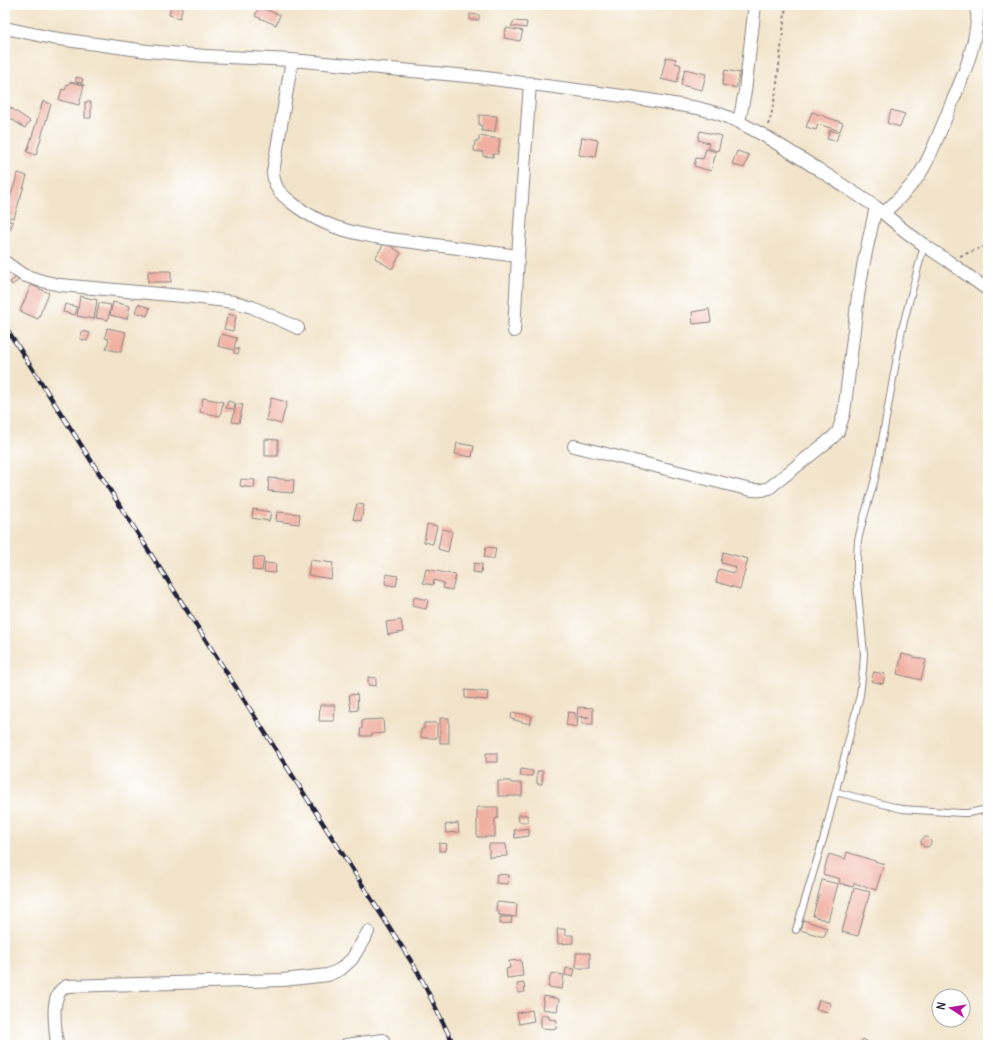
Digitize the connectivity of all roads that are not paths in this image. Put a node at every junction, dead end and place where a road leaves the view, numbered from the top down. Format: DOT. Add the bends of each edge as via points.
graph roads {
  1 [pos="755,5"];
  2 [pos="974,5"];
  3 [pos="5,28"];
  4 [pos="292,60"];
  5 [pos="530,84"];
  6 [pos="739,122"];
  7 [pos="880,210"];
  8 [pos="924,245"];
  9 [pos="518,256"];
  10 [pos="5,262"];
  11 [pos="988,290"];
  12 [pos="298,328"];
  13 [pos="514,331"];
  14 [pos="574,446"];
  15 [pos="836,792"];
  16 [pos="988,810"];
  17 [pos="796,930"];
  18 [pos="368,932"];
  19 [pos="383,1040"];
  20 [pos="57,1045"];
  21 [pos="346,1045"];
  1 -- 6 [label="street"];
  2 -- 7 [label="street" via="978,14 973,43 928,159 914,182"];
  3 -- 4 [label="street" via="74,42 148,51"];
  4 -- 5 [label="street"];
  4 -- 9 [label="street" via="273,172 273,179 281,195 307,214 352,233"];
  5 -- 6 [label="street" via="630,96 691,107"];
  5 -- 9 [label="street"];
  6 -- 7 [label="street"];
  7 -- 8 [label="street"];
  7 -- 14 [label="street" via="864,261 846,404 840,428 832,438 769,488 747,489"];
  8 -- 11 [label="street"];
  8 -- 15 [label="lane" via="902,329 875,479 858,540 857,584 863,638 863,669 860,695"];
  9 -- 13 [label="street"];
  10 -- 12 [label="street" via="23,275 60,285 243,304"];
  15 -- 16 [label="lane" via="902,809 968,814"];
  15 -- 17 [label="lane"];
  18 -- 20 [label="street" via="352,959 341,969 328,975 283,980 67,986 62,989 56,1000"];
  19 -- 21 [label="street"];
}
